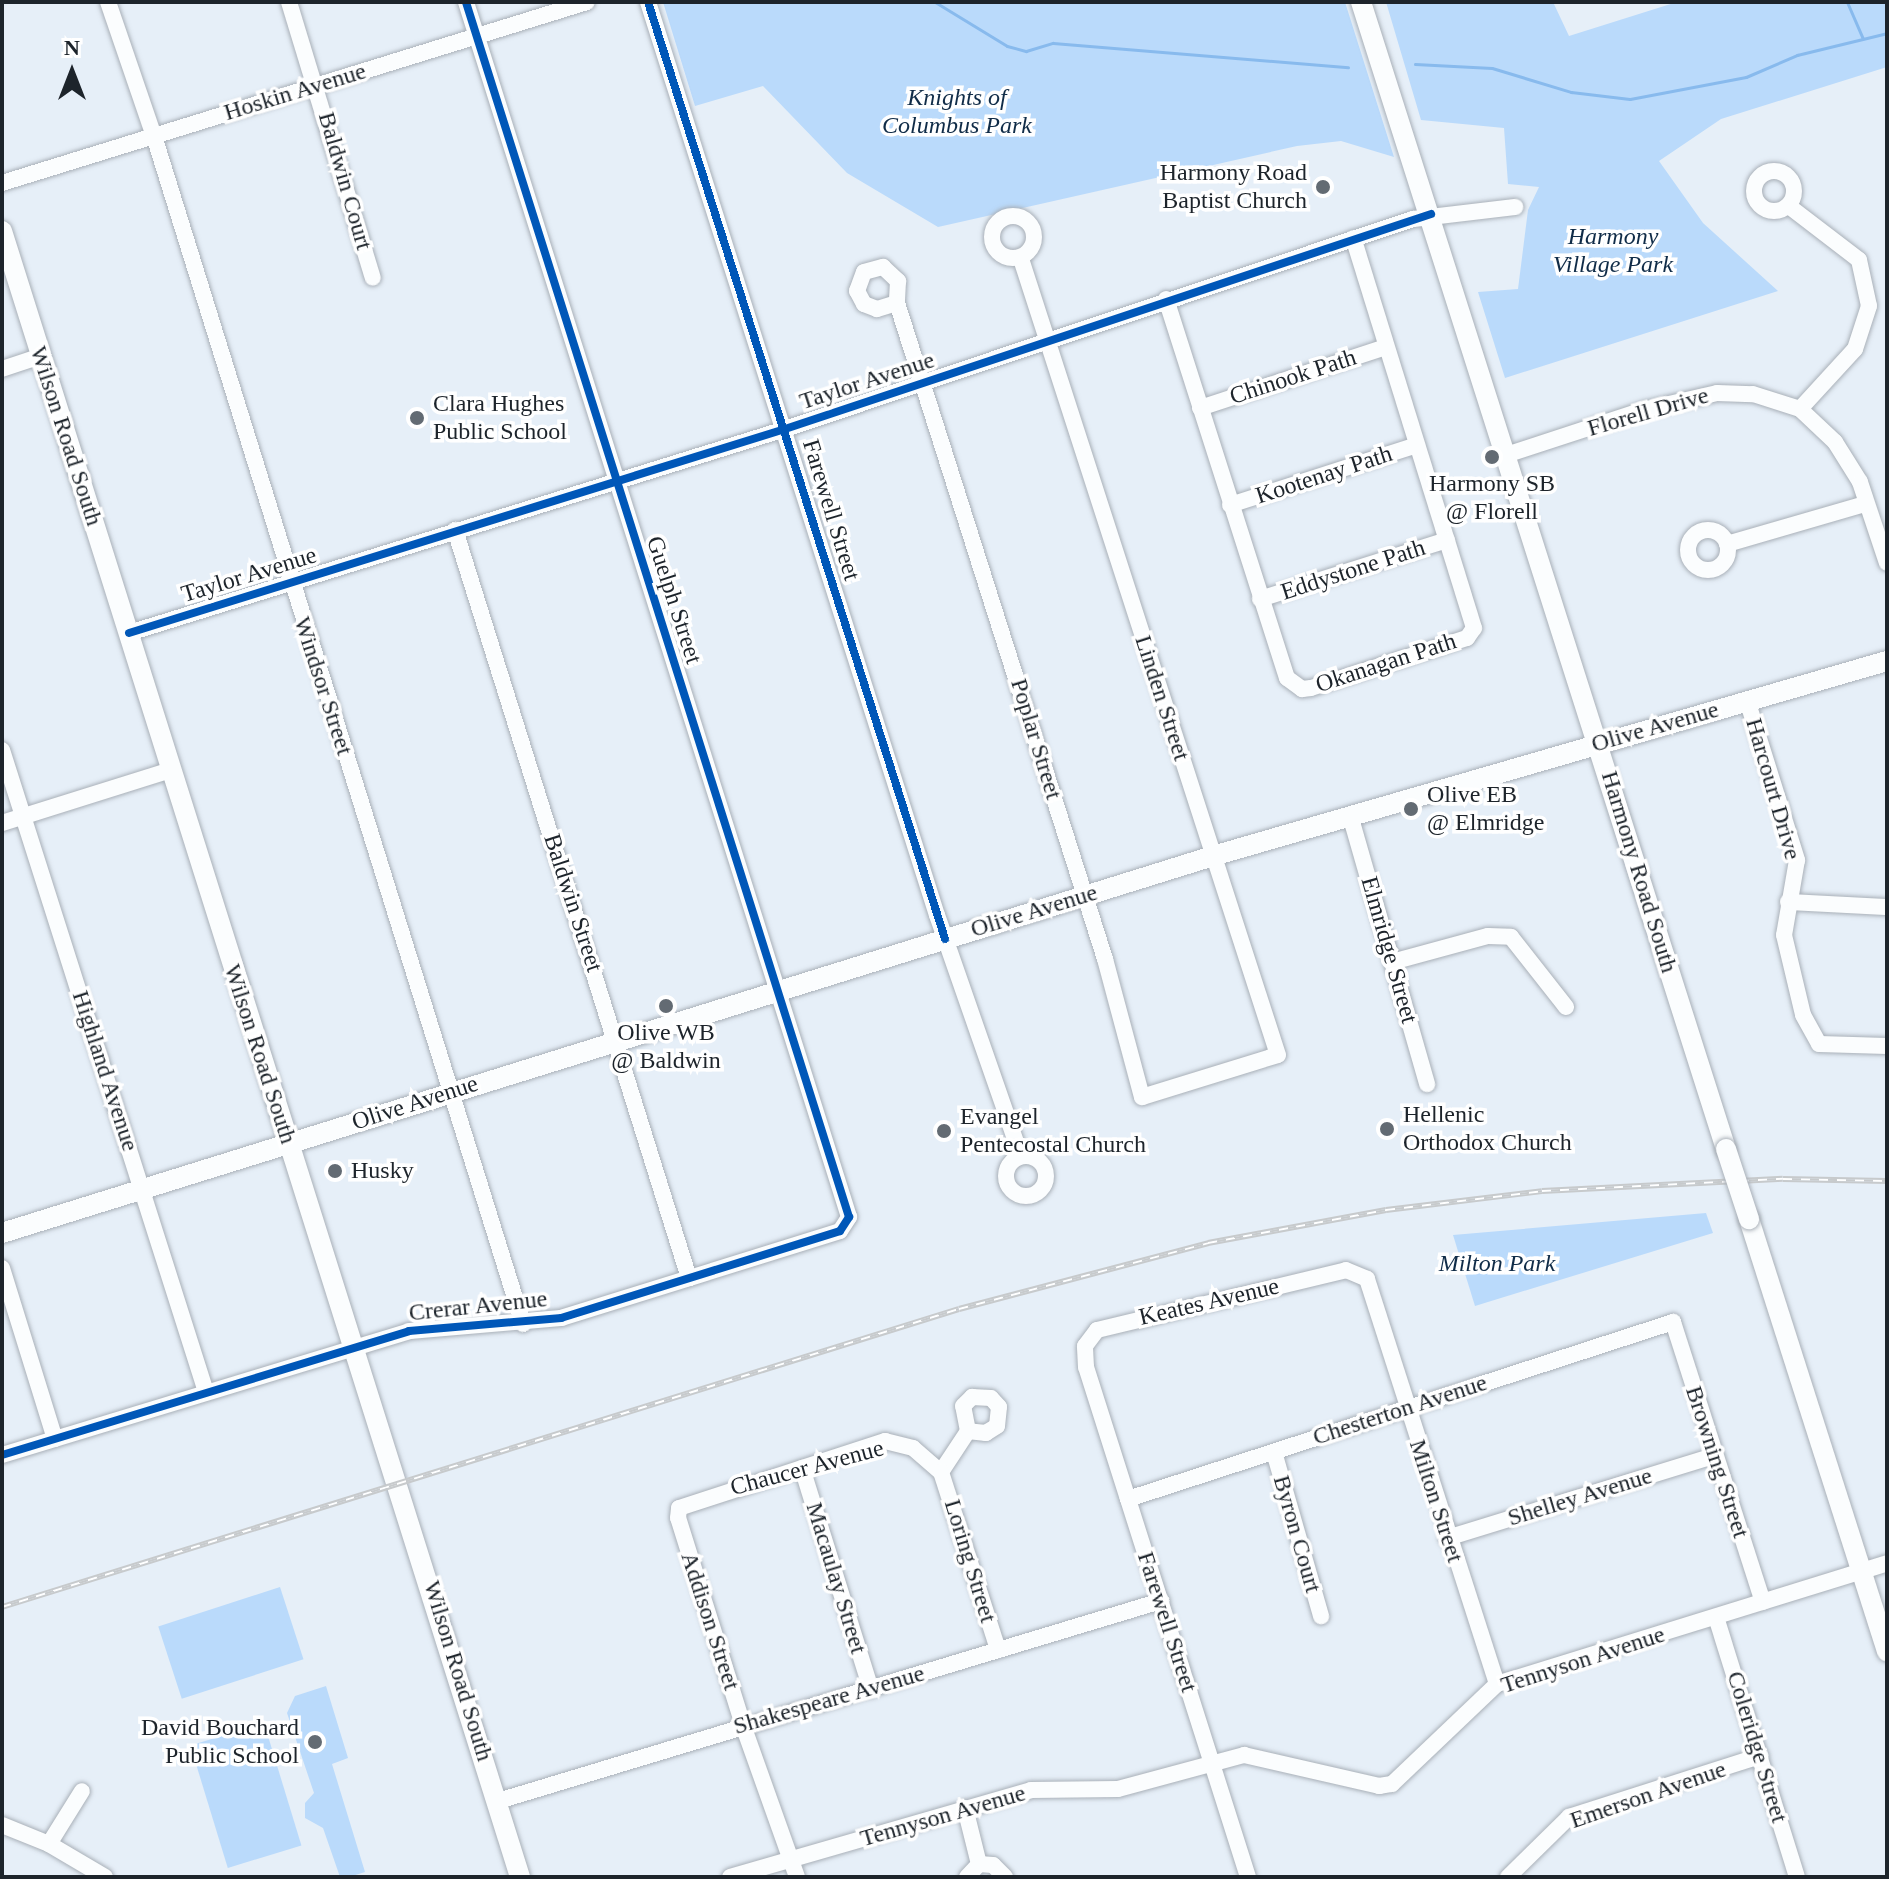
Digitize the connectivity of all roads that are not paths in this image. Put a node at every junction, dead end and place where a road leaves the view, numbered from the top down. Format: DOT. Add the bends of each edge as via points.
graph roads {
  1 [pos="108,2"];
  2 [pos="289,2"];
  3 [pos="466,2"];
  4 [pos="587,2"];
  5 [pos="648,2"];
  6 [pos="1361,2"];
  7 [pos="477,35"];
  8 [pos="317,85"];
  9 [pos="154,136"];
  10 [pos="2,183"];
  11 [pos="1515,207"];
  12 [pos="1790,207"];
  13 [pos="1431,214"];
  14 [pos="2,231"];
  15 [pos="1353,238"];
  16 [pos="1021,259"];
  17 [pos="373,278"];
  18 [pos="1166,299"];
  19 [pos="897,303"];
  20 [pos="1047,341"];
  21 [pos="1386,347"];
  22 [pos="41,356"];
  23 [pos="2,369"];
  24 [pos="925,383"];
  25 [pos="1200,408"];
  26 [pos="1800,409"];
  27 [pos="785,429"];
  28 [pos="1417,445"];
  29 [pos="1509,454"];
  30 [pos="615,483"];
  31 [pos="1865,504"];
  32 [pos="1230,505"];
  33 [pos="455,530"];
  34 [pos="1447,540"];
  35 [pos="1727,544"];
  36 [pos="1887,563"];
  37 [pos="290,584"];
  38 [pos="1260,599"];
  39 [pos="129,633"];
  40 [pos="1887,661"];
  41 [pos="1747,700"];
  42 [pos="1599,744"];
  43 [pos="2,750"];
  44 [pos="168,771"];
  45 [pos="1350,815"];
  46 [pos="23,816"];
  47 [pos="2,823"];
  48 [pos="1213,856"];
  49 [pos="1085,895"];
  50 [pos="1788,902"];
  51 [pos="1887,907"];
  52 [pos="945,939"];
  53 [pos="1392,962"];
  54 [pos="780,988"];
  55 [pos="1566,1007"];
  56 [pos="616,1039"];
  57 [pos="1887,1046"];
  58 [pos="1427,1084"];
  59 [pos="453,1091"];
  60 [pos="1142,1097"];
  61 [pos="290,1144"];
  62 [pos="1021,1156"];
  63 [pos="143,1189"];
  64 [pos="849,1208"];
  65 [pos="2,1233"];
  66 [pos="2,1268"];
  67 [pos="1361,1274"];
  68 [pos="689,1278"];
  69 [pos="1673,1322"];
  70 [pos="523,1324"];
  71 [pos="354,1347"];
  72 [pos="1086,1367"];
  73 [pos="206,1392"];
  74 [pos="1406,1406"];
  75 [pos="968,1431"];
  76 [pos="55,1439"];
  77 [pos="1274,1452"];
  78 [pos="2,1455"];
  79 [pos="1713,1456"];
  80 [pos="802,1468"];
  81 [pos="941,1472"];
  82 [pos="1128,1499"];
  83 [pos="678,1518"];
  84 [pos="1447,1538"];
  85 [pos="1887,1563"];
  86 [pos="1862,1571"];
  87 [pos="1161,1601"];
  88 [pos="1763,1602"];
  89 [pos="1321,1616"];
  90 [pos="1716,1617"];
  91 [pos="998,1650"];
  92 [pos="1887,1651"];
  93 [pos="1497,1684"];
  94 [pos="871,1689"];
  95 [pos="743,1725"];
  96 [pos="1760,1756"];
  97 [pos="1211,1761"];
  98 [pos="82,1791"];
  99 [pos="498,1801"];
  100 [pos="965,1808"];
  101 [pos="2,1825"];
  102 [pos="49,1844"];
  103 [pos="790,1859"];
  104 [pos="979,1864"];
  105 [pos="105,1877"];
  106 [pos="520,1877"];
  107 [pos="730,1877"];
  108 [pos="797,1877"];
  109 [pos="967,1877"];
  110 [pos="1005,1877"];
  111 [pos="1248,1877"];
  112 [pos="1508,1877"];
  113 [pos="1797,1877"];
  1 -- 9 [label="street, Windsor Street"];
  2 -- 8 [label="street"];
  3 -- 7 [label="street, Guelph Street"];
  4 -- 7 [label="street, Hoskin Avenue"];
  5 -- 27 [label="street, Farewell Street"];
  6 -- 13 [label="main road, Harmony Road South"];
  7 -- 8 [label="street, Hoskin Avenue"];
  7 -- 30 [label="street, Guelph Street"];
  8 -- 9 [label="street, Hoskin Avenue"];
  8 -- 17 [label="street, Baldwin Court"];
  9 -- 10 [label="street, Hoskin Avenue"];
  9 -- 37 [label="street, Windsor Street"];
  11 -- 13 [label="street, Taylor Avenue"];
  12 -- 26 [label="street" via="1859,260 1869,306 1855,349"];
  13 -- 15 [label="street, Taylor Avenue"];
  13 -- 29 [label="main road, Harmony Road South"];
  14 -- 22 [label="main road, Wilson Road South"];
  15 -- 18 [label="street, Taylor Avenue"];
  15 -- 21 [label="street, Okanagan Path"];
  16 -- 20 [label="street, Linden Street"];
  18 -- 20 [label="street, Taylor Avenue"];
  18 -- 25 [label="street, Okanagan Path"];
  19 -- 24 [label="street, Poplar Street"];
  20 -- 24 [label="street, Taylor Avenue"];
  20 -- 48 [label="street, Linden Street"];
  21 -- 25 [label="street, Chinook Path"];
  21 -- 28 [label="street, Okanagan Path"];
  22 -- 23 [label="street"];
  22 -- 39 [label="main road, Wilson Road South"];
  24 -- 27 [label="street, Taylor Avenue"];
  24 -- 49 [label="street, Poplar Street"];
  25 -- 32 [label="street, Okanagan Path"];
  26 -- 29 [label="street, Florell Drive" via="1753,394 1717,393 1647,409"];
  26 -- 31 [label="street, Florell Drive" via="1835,442 1860,482"];
  27 -- 30 [label="street, Taylor Avenue"];
  27 -- 52 [label="street, Farewell Street"];
  28 -- 32 [label="street, Kootenay Path"];
  28 -- 34 [label="street, Okanagan Path"];
  29 -- 42 [label="main road, Harmony Road South"];
  30 -- 33 [label="street, Taylor Avenue"];
  30 -- 54 [label="street, Guelph Street"];
  31 -- 35 [label="street"];
  31 -- 36 [label="street, Florell Drive"];
  32 -- 38 [label="street, Okanagan Path"];
  33 -- 37 [label="street, Taylor Avenue"];
  33 -- 56 [label="street, Baldwin Street"];
  34 -- 38 [label="street, Eddystone Path"];
  34 -- 38 [label="street, Okanagan Path" via="1474,628 1467,638 1311,688 1302,689 1287,678"];
  37 -- 39 [label="street, Taylor Avenue"];
  37 -- 59 [label="street, Windsor Street"];
  39 -- 44 [label="main road, Wilson Road South"];
  40 -- 41 [label="main road, Olive Avenue"];
  41 -- 42 [label="main road, Olive Avenue"];
  41 -- 50 [label="street, Harcourt Drive" via="1797,860"];
  42 -- 45 [label="main road, Olive Avenue"];
  42 -- 86 [label="main road, Harmony Road South, bridge"];
  43 -- 46 [label="street, Highland Avenue"];
  44 -- 46 [label="street"];
  44 -- 61 [label="main road, Wilson Road South"];
  45 -- 48 [label="main road, Olive Avenue"];
  45 -- 53 [label="street, Elmridge Street"];
  46 -- 47 [label="street"];
  46 -- 63 [label="street, Highland Avenue"];
  48 -- 49 [label="main road, Olive Avenue"];
  48 -- 60 [label="street, Linden Street" via="1278,1055"];
  49 -- 52 [label="main road, Olive Avenue"];
  49 -- 60 [label="street, Poplar Street"];
  50 -- 51 [label="street"];
  50 -- 57 [label="street, Harcourt Drive" via="1784,935 1803,1015 1819,1044"];
  52 -- 54 [label="main road, Olive Avenue"];
  52 -- 62 [label="street, Farewell Street"];
  53 -- 55 [label="street" via="1488,936 1511,937"];
  53 -- 58 [label="street, Elmridge Street"];
  54 -- 56 [label="main road, Olive Avenue"];
  54 -- 64 [label="street, Guelph Street"];
  56 -- 59 [label="main road, Olive Avenue"];
  56 -- 68 [label="street, Baldwin Street"];
  59 -- 61 [label="main road, Olive Avenue"];
  59 -- 70 [label="street, Windsor Street"];
  61 -- 63 [label="main road, Olive Avenue"];
  61 -- 71 [label="main road, Wilson Road South"];
  63 -- 65 [label="main road, Olive Avenue"];
  63 -- 73 [label="street, Highland Avenue"];
  64 -- 68 [label="street, Crerar Avenue" via="840,1231"];
  66 -- 76 [label="street"];
  67 -- 72 [label="street, Keates Avenue" via="1346,1270 1106,1326 1085,1346"];
  67 -- 74 [label="street, Milton Street" via="1371,1285"];
  68 -- 70 [label="street, Crerar Avenue" via="561,1318"];
  69 -- 74 [label="street, Chesterton Avenue"];
  69 -- 79 [label="street, Browning Street"];
  70 -- 71 [label="street, Crerar Avenue" via="437,1326"];
  71 -- 73 [label="street, Crerar Avenue"];
  71 -- 99 [label="main road, Wilson Road South"];
  72 -- 82 [label="street, Farewell Street"];
  73 -- 76 [label="street, Crerar Avenue"];
  74 -- 77 [label="street, Chesterton Avenue"];
  74 -- 84 [label="street, Milton Street"];
  75 -- 81 [label="street"];
  76 -- 78 [label="street, Crerar Avenue"];
  77 -- 82 [label="street, Chesterton Avenue"];
  77 -- 89 [label="street, Byron Court"];
  79 -- 84 [label="street, Shelley Avenue"];
  79 -- 88 [label="street, Browning Street"];
  80 -- 81 [label="street, Chaucer Avenue" via="885,1441 913,1448"];
  80 -- 83 [label="street, Chaucer Avenue" via="684,1502"];
  80 -- 94 [label="street, Macaulay Street"];
  81 -- 91 [label="street, Loring Street"];
  82 -- 87 [label="street, Farewell Street"];
  83 -- 95 [label="street, Addison Street"];
  84 -- 93 [label="street, Milton Street"];
  85 -- 86 [label="street, Tennyson Avenue"];
  86 -- 88 [label="street, Tennyson Avenue"];
  86 -- 92 [label="main road, Harmony Road South"];
  87 -- 91 [label="street, Shakespeare Avenue"];
  87 -- 97 [label="street, Farewell Street"];
  88 -- 90 [label="street, Tennyson Avenue"];
  90 -- 93 [label="street, Tennyson Avenue"];
  90 -- 96 [label="street, Coleridge Street"];
  91 -- 94 [label="street, Shakespeare Avenue"];
  93 -- 97 [label="street, Tennyson Avenue" via="1392,1784 1379,1786 1244,1755"];
  94 -- 95 [label="street, Shakespeare Avenue"];
  95 -- 99 [label="street, Shakespeare Avenue"];
  95 -- 103 [label="street, Addison Street"];
  96 -- 112 [label="street, Emerson Avenue" via="1569,1817"];
  96 -- 113 [label="street, Coleridge Street"];
  97 -- 100 [label="street, Tennyson Avenue" via="1118,1789 1031,1790"];
  97 -- 111 [label="street, Farewell Street"];
  98 -- 102 [label="street"];
  99 -- 106 [label="main road, Wilson Road South"];
  100 -- 103 [label="street, Tennyson Avenue"];
  100 -- 104 [label="street"];
  101 -- 102 [label="street"];
  102 -- 105 [label="street"];
  103 -- 107 [label="street, Tennyson Avenue"];
  103 -- 108 [label="street, Addison Street"];
  104 -- 109 [label="street"];
  104 -- 110 [label="street" via="993,1865"];
}
